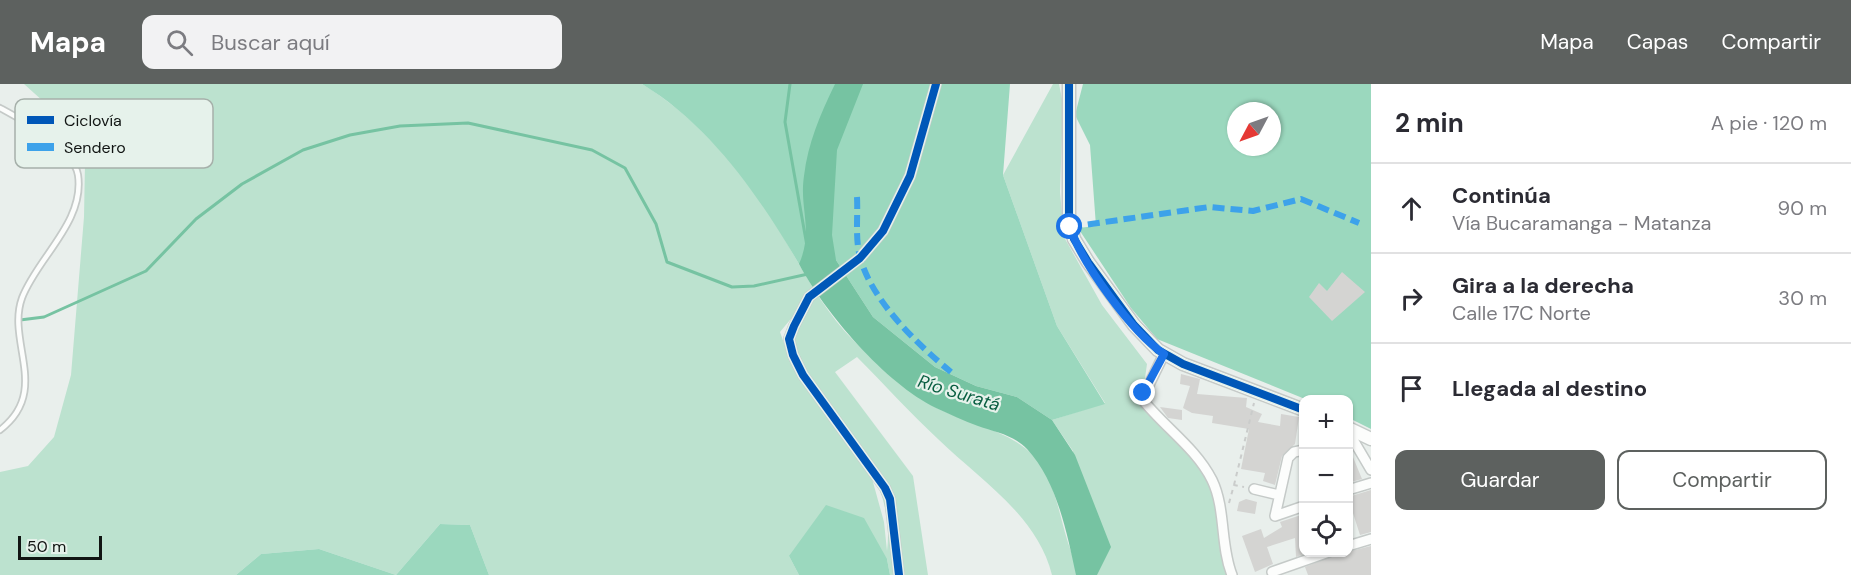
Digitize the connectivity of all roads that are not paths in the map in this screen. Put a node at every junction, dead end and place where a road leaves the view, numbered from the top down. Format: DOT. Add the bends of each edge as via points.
graph roads {
  1 [pos="936,84"];
  2 [pos="1070,84"];
  3 [pos="0,108"];
  4 [pos="15,117"];
  5 [pos="74,168"];
  6 [pos="1164,354"];
  7 [pos="1299,408"];
  8 [pos="0,430"];
  9 [pos="1353,436"];
  10 [pos="1371,439"];
  11 [pos="1353,440"];
  12 [pos="1299,451"];
  13 [pos="1371,470"];
  14 [pos="1371,483"];
  15 [pos="1353,488"];
  16 [pos="1254,489"];
  17 [pos="1279,495"];
  18 [pos="1299,508"];
  19 [pos="1371,538"];
  20 [pos="1353,544"];
  21 [pos="1315,557"];
  22 [pos="1272,572"];
  23 [pos="899,575"];
  24 [pos="1232,575"];
  1 -- 23 [label="street" via="910,176 874,245 808,297 789,339 803,375 885,488 890,499"];
  2 -- 6 [label="street" via="1067,186 1074,239 1134,326"];
  3 -- 4 [label="lane"];
  5 -- 8 [label="lane" via="78,174 77,195 68,223 22,298 25,387 11,422"];
  6 -- 7 [label="street"];
  6 -- 24 [label="street" via="1142,399 1194,454 1212,481"];
  9 -- 10 [label="street"];
  11 -- 13 [label="street"];
  12 -- 17 [label="street" via="1288,458"];
  14 -- 15 [label="street"];
  16 -- 17 [label="street"];
  17 -- 18 [label="street" via="1275,516"];
  19 -- 20 [label="street"];
  21 -- 22 [label="street"];
}
